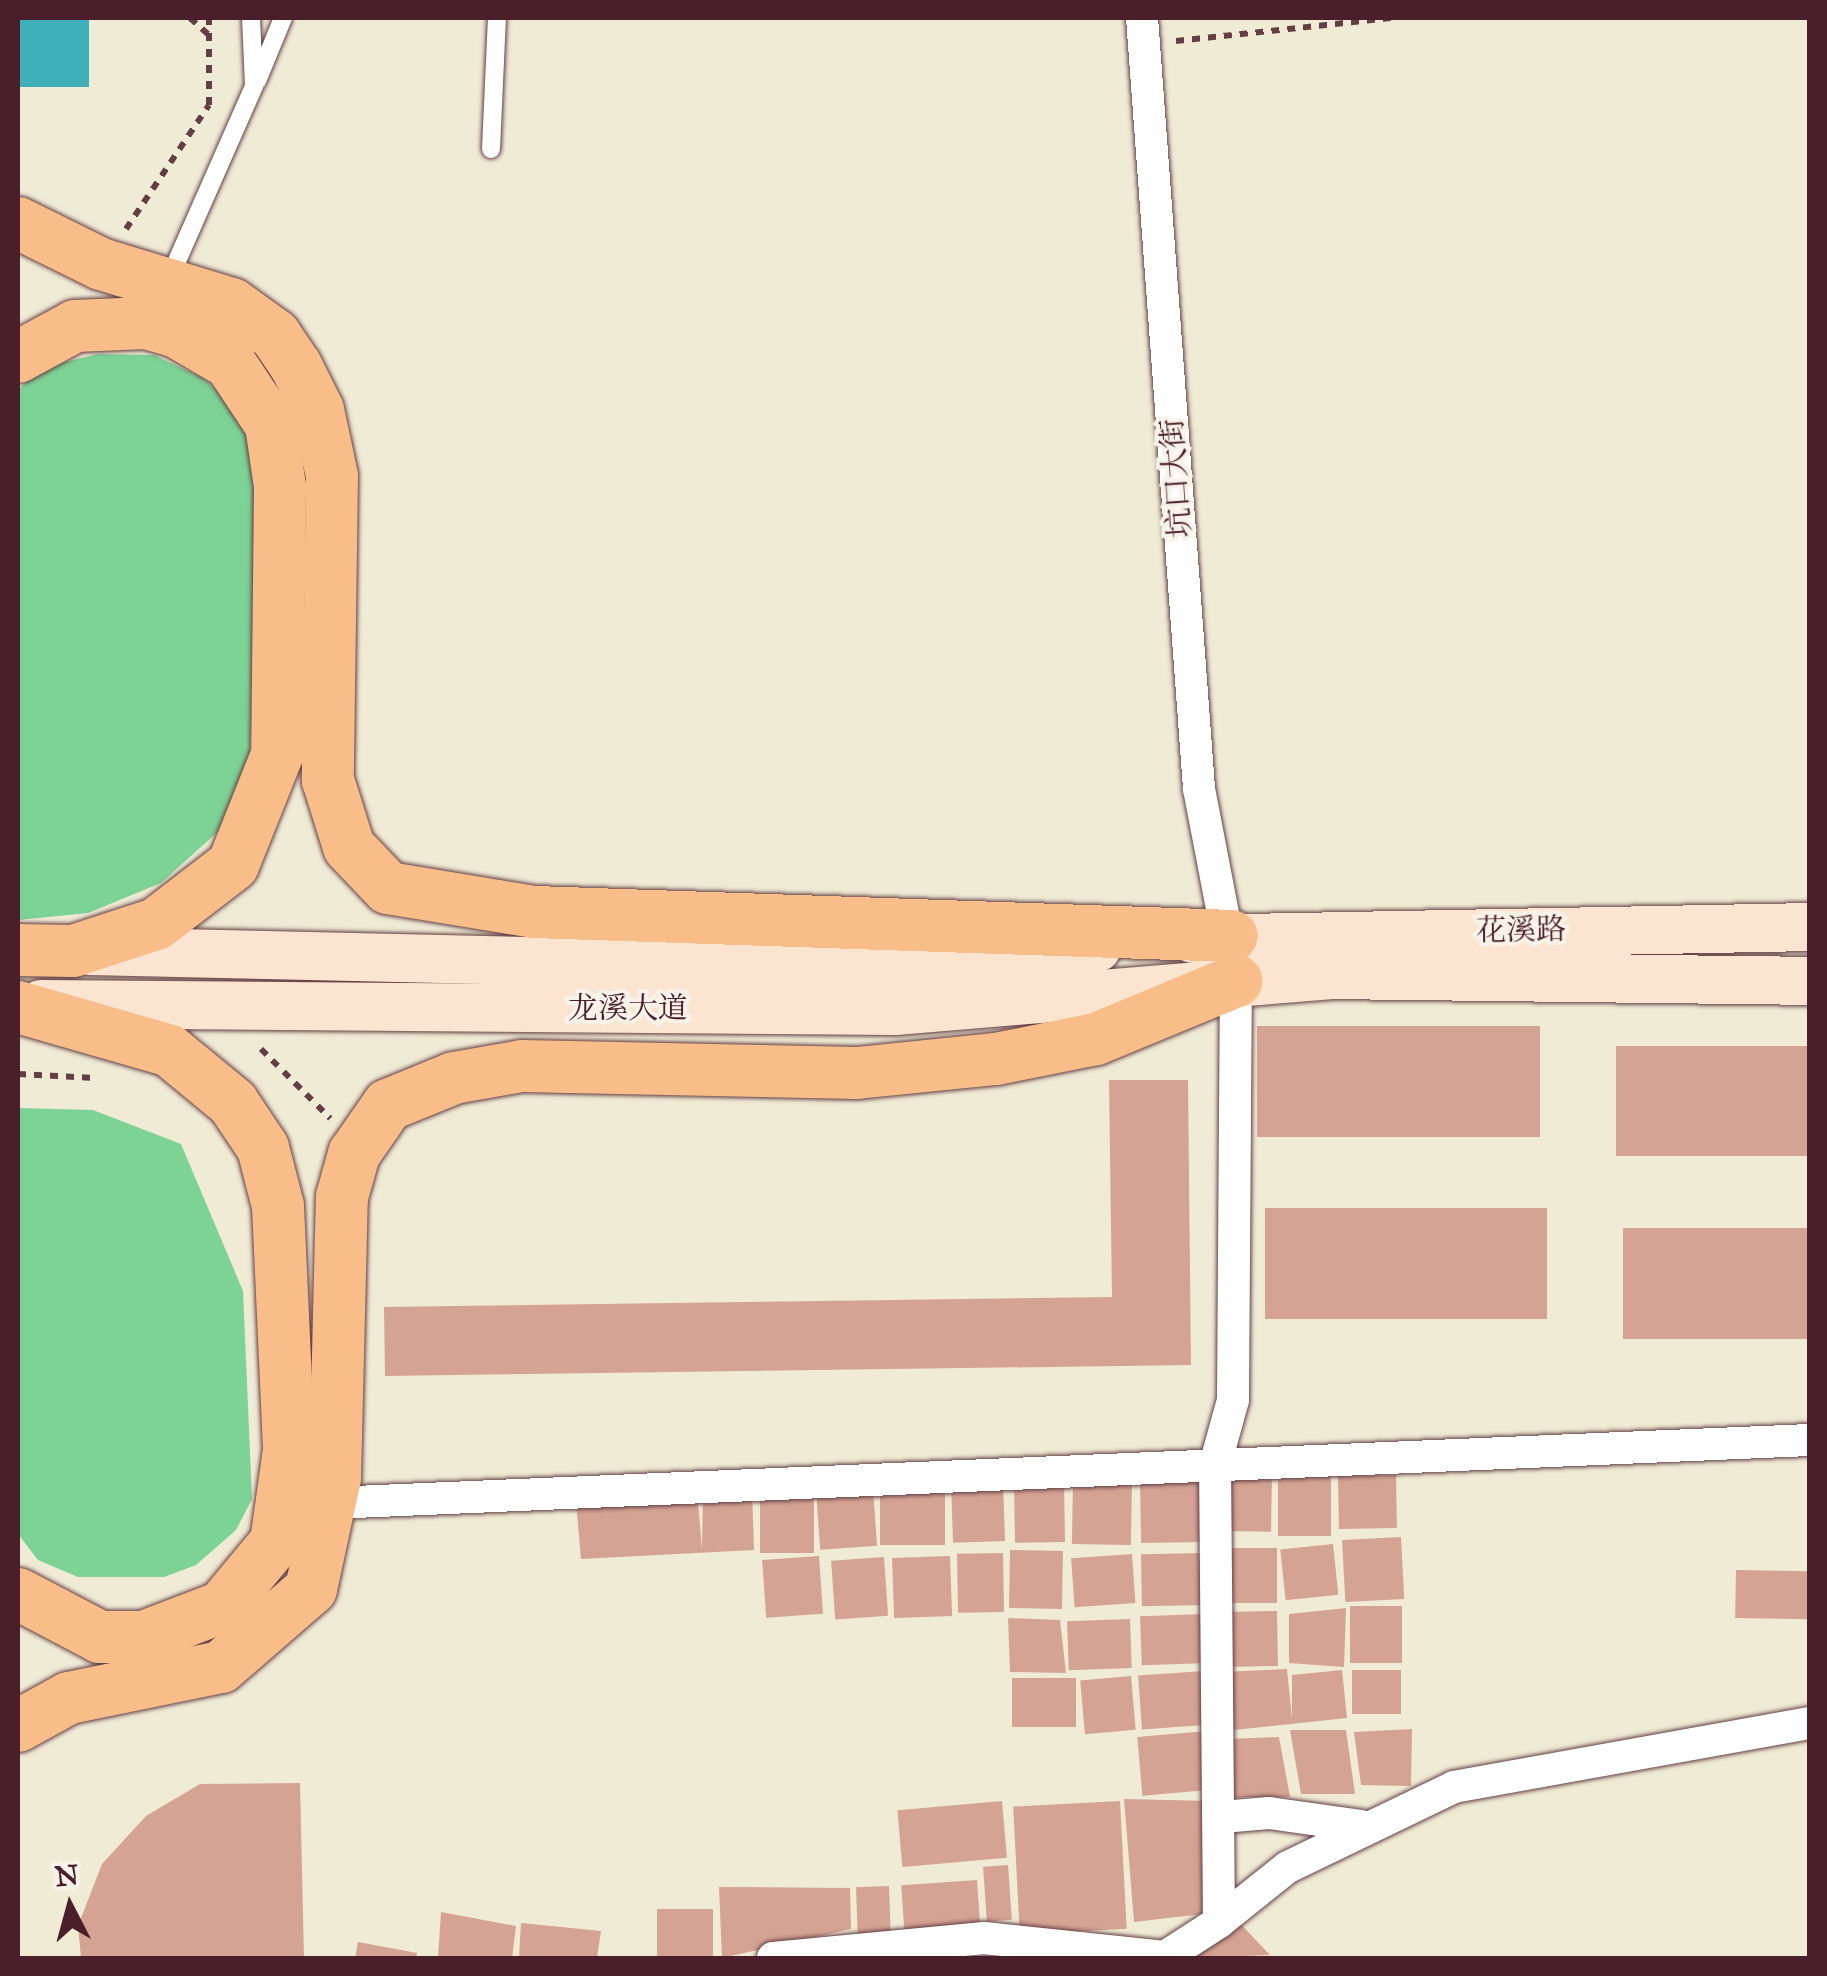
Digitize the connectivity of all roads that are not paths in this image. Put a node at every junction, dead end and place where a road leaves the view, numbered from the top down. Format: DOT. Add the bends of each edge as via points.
graph roads {
  1 [pos="251,18"];
  2 [pos="282,18"];
  3 [pos="497,18"];
  4 [pos="1143,31"];
  5 [pos="254,86"];
  6 [pos="491,148"];
  7 [pos="18,223"];
  8 [pos="168,282"];
  9 [pos="177,332"];
  10 [pos="18,357"];
  11 [pos="1810,927"];
  12 [pos="18,950"];
  13 [pos="72,951"];
  14 [pos="1234,958"];
  15 [pos="1810,980"];
  16 [pos="650,986"];
  17 [pos="18,1006"];
  18 [pos="1810,1440"];
  19 [pos="1215,1465"];
  20 [pos="332,1503"];
  21 [pos="18,1594"];
  22 [pos="1810,1723"];
  23 [pos="18,1726"];
  24 [pos="1222,1817"];
  25 [pos="1360,1826"];
  26 [pos="1219,1922"];
  27 [pos="773,1958"];
  1 -- 5 [label="lane"];
  2 -- 5 [label="lane"];
  3 -- 6 [label="lane"];
  4 -- 14 [label="street, 坑口大街" via="1199,788"];
  5 -- 8 [label="lane"];
  7 -- 8 [label="main road"];
  8 -- 9 [label="lane"];
  8 -- 14 [label="main road" via="259,320 318,410 334,508 328,780 349,847 388,888 535,912"];
  9 -- 10 [label="main road" via="114,322 75,326"];
  9 -- 13 [label="main road" via="230,363 271,425 280,487 277,755 233,865 156,924"];
  11 -- 14 [label="street, 花溪路"];
  12 -- 13 [label="main road, 龙溪大道"];
  13 -- 16 [label="street, 龙溪大道"];
  14 -- 15 [label="street, 花溪路"];
  14 -- 16 [label="street, 龙溪大道" via="996,1009"];
  14 -- 19 [label="street, 坑口大街" via="1233,1400"];
  14 -- 20 [label="main road" via="1096,1039 996,1059 857,1073 522,1066 454,1078 388,1105 354,1154 342,1197"];
  16 -- 17 [label="street, 龙溪大道"];
  17 -- 21 [label="main road" via="170,1051 234,1103 262,1148 278,1206 286,1498 276,1542 252,1581 185,1626 144,1637 100,1637"];
  18 -- 19 [label="street"];
  19 -- 20 [label="street"];
  19 -- 24 [label="street, 坑口大街"];
  20 -- 23 [label="main road" via="310,1590 258,1644 221,1668 69,1698"];
  22 -- 25 [label="street" via="1454,1787"];
  24 -- 25 [label="street" via="1269,1813"];
  24 -- 26 [label="street, 坑口大街"];
  25 -- 26 [label="street" via="1288,1866"];
  26 -- 27 [label="street" via="1165,1956 984,1938"];
}
